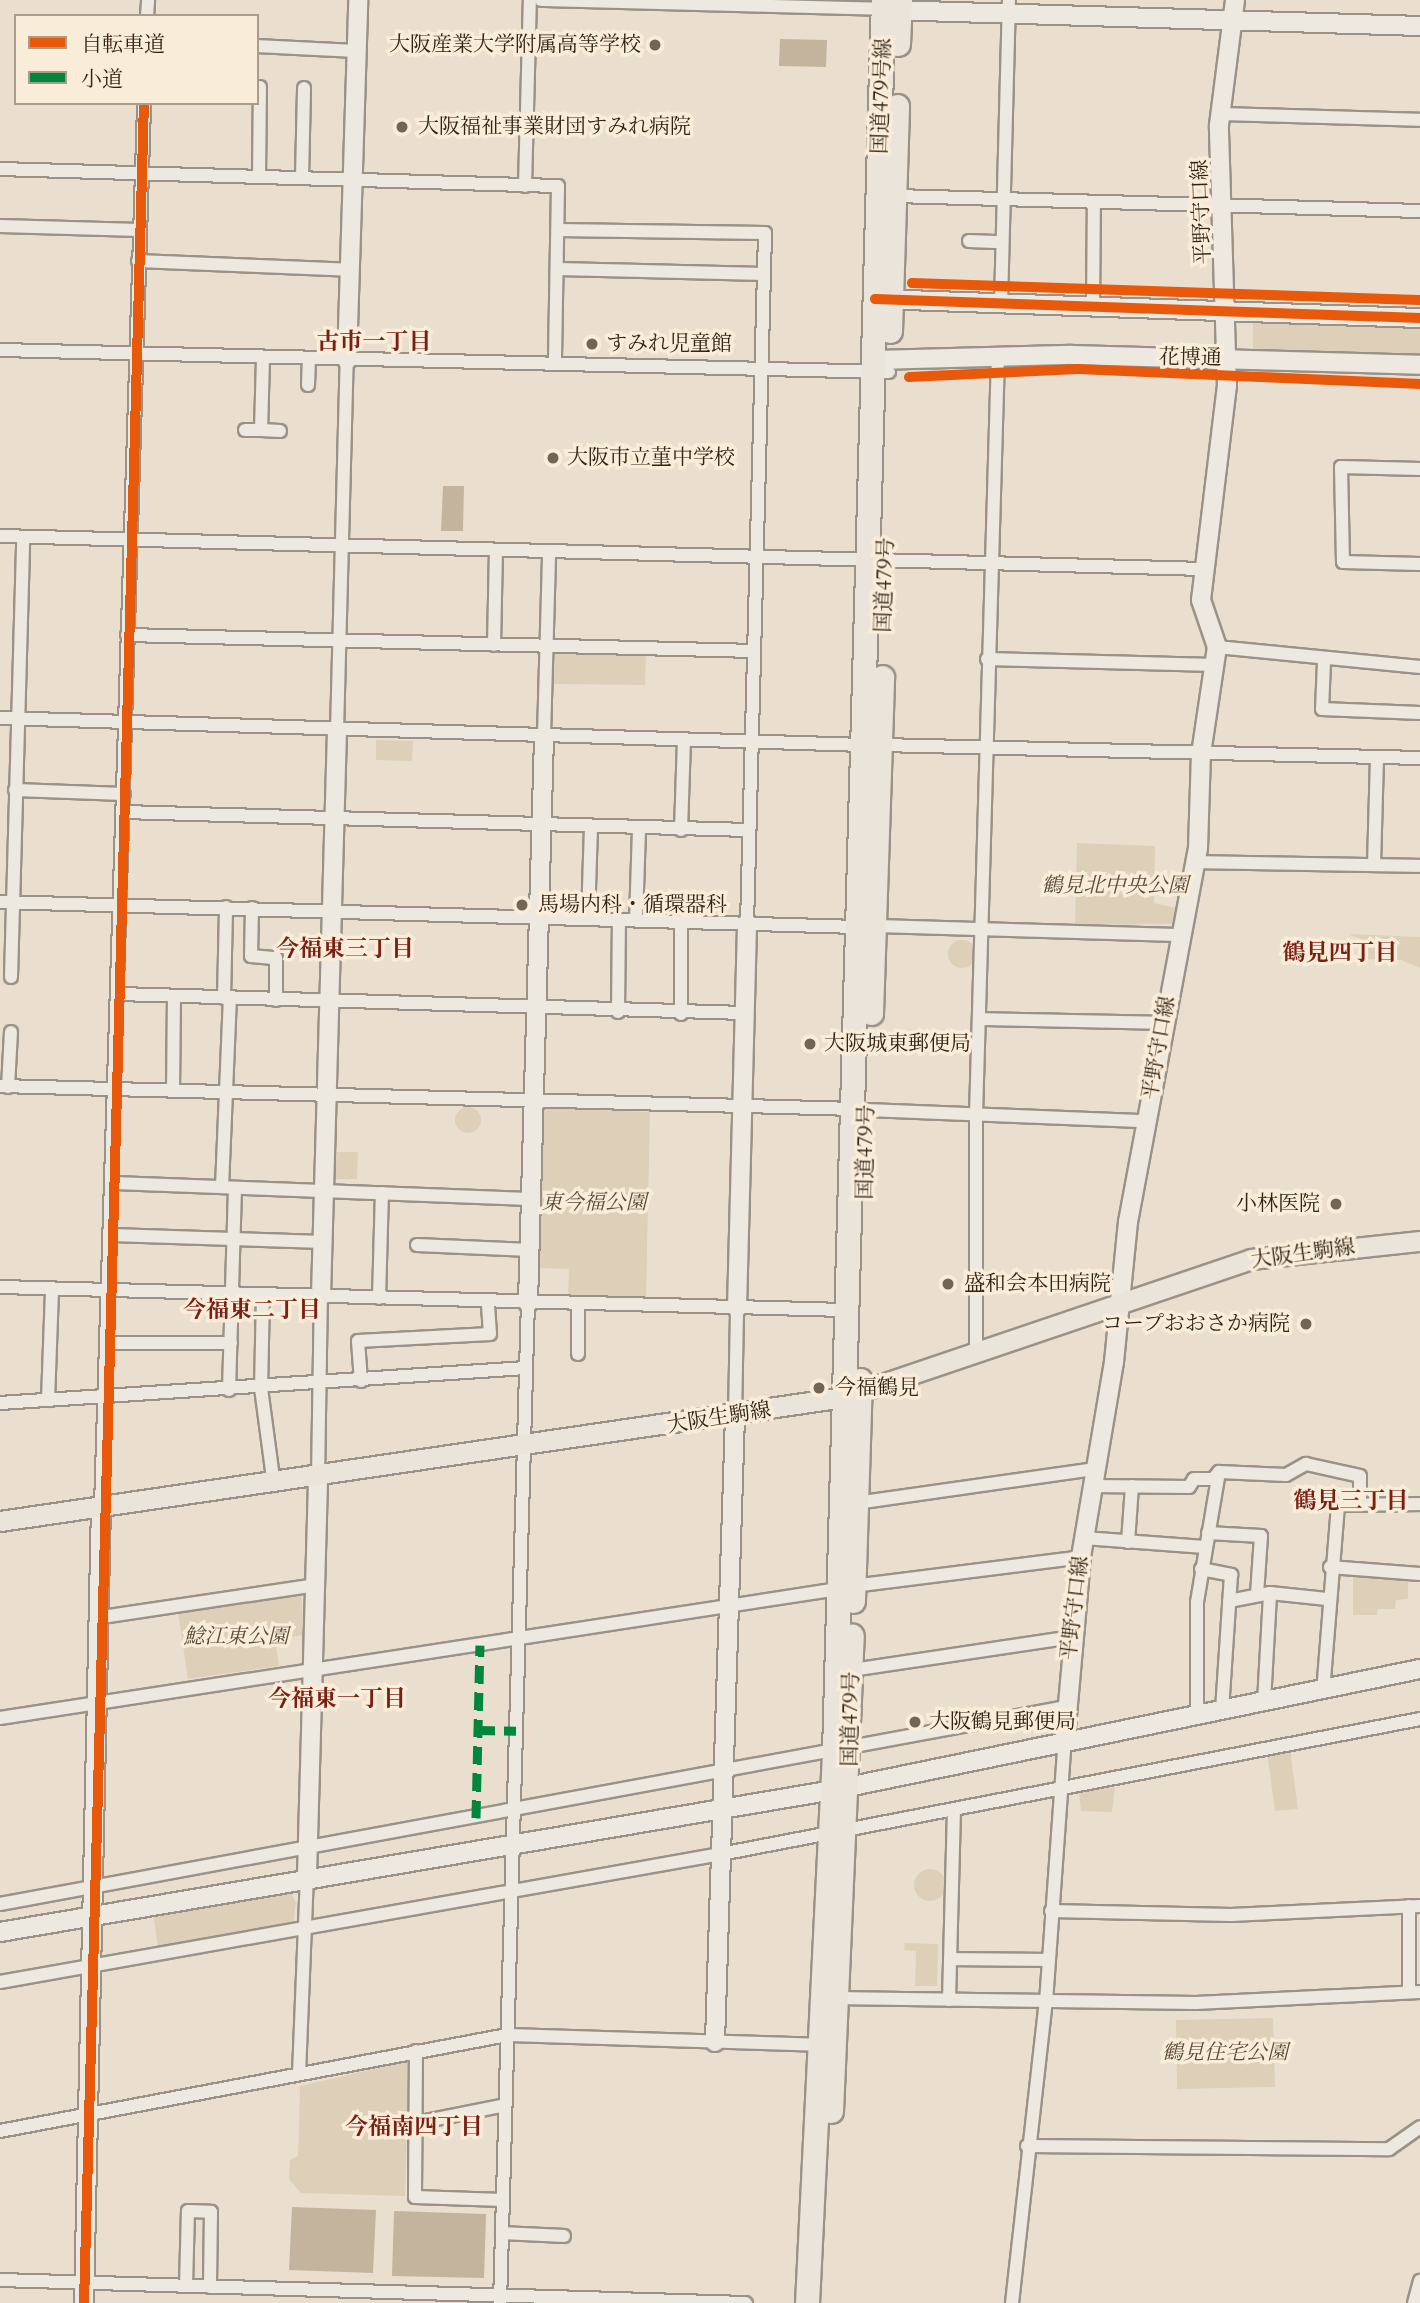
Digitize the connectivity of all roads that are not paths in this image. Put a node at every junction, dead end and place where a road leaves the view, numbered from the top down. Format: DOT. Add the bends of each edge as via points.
graph roads {
  1 [pos="358,0"];
  2 [pos="530,0"];
  3 [pos="541,0"];
  4 [pos="1235,0"];
  5 [pos="572,1"];
  6 [pos="775,3"];
  7 [pos="891,5"];
  8 [pos="1009,7"];
  9 [pos="1233,20"];
  10 [pos="1420,26"];
  11 [pos="259,46"];
  12 [pos="355,51"];
  13 [pos="260,87"];
  14 [pos="304,88"];
  15 [pos="144,105"];
  16 [pos="1220,114"];
  17 [pos="1420,120"];
  18 [pos="0,169"];
  19 [pos="142,172"];
  20 [pos="259,177"];
  21 [pos="302,178"];
  22 [pos="353,180"];
  23 [pos="526,186"];
  24 [pos="886,194"];
  25 [pos="1003,199"];
  26 [pos="1094,202"];
  27 [pos="1218,205"];
  28 [pos="1420,211"];
  29 [pos="0,226"];
  30 [pos="139,230"];
  31 [pos="558,230"];
  32 [pos="969,241"];
  33 [pos="1002,242"];
  34 [pos="138,261"];
  35 [pos="558,269"];
  36 [pos="349,270"];
  37 [pos="764,274"];
  38 [pos="883,299"];
  39 [pos="1000,304"];
  40 [pos="1093,307"];
  41 [pos="1228,310"];
  42 [pos="1420,318"];
  43 [pos="0,351"];
  44 [pos="136,353"];
  45 [pos="263,358"];
  46 [pos="998,358"];
  47 [pos="1227,358"];
  48 [pos="309,359"];
  49 [pos="347,360"];
  50 [pos="555,365"];
  51 [pos="1420,365"];
  52 [pos="882,366"];
  53 [pos="761,370"];
  54 [pos="308,384"];
  55 [pos="245,430"];
  56 [pos="261,430"];
  57 [pos="280,431"];
  58 [pos="1420,469"];
  59 [pos="0,536"];
  60 [pos="23,537"];
  61 [pos="130,537"];
  62 [pos="341,545"];
  63 [pos="496,550"];
  64 [pos="549,552"];
  65 [pos="757,556"];
  66 [pos="878,559"];
  67 [pos="992,561"];
  68 [pos="1420,564"];
  69 [pos="1202,569"];
  70 [pos="127,635"];
  71 [pos="339,642"];
  72 [pos="494,645"];
  73 [pos="546,646"];
  74 [pos="1217,647"];
  75 [pos="753,651"];
  76 [pos="987,659"];
  77 [pos="1324,662"];
  78 [pos="1215,666"];
  79 [pos="1420,667"];
  80 [pos="1420,713"];
  81 [pos="0,718"];
  82 [pos="17,718"];
  83 [pos="127,725"];
  84 [pos="337,731"];
  85 [pos="544,736"];
  86 [pos="684,740"];
  87 [pos="751,741"];
  88 [pos="873,745"];
  89 [pos="987,747"];
  90 [pos="1201,754"];
  91 [pos="1377,757"];
  92 [pos="1420,758"];
  93 [pos="15,790"];
  94 [pos="124,794"];
  95 [pos="123,812"];
  96 [pos="331,818"];
  97 [pos="541,825"];
  98 [pos="591,827"];
  99 [pos="639,830"];
  100 [pos="681,830"];
  101 [pos="748,830"];
  102 [pos="1196,862"];
  103 [pos="1374,865"];
  104 [pos="1420,866"];
  105 [pos="6,902"];
  106 [pos="121,905"];
  107 [pos="226,907"];
  108 [pos="252,908"];
  109 [pos="330,911"];
  110 [pos="539,915"];
  111 [pos="588,918"];
  112 [pos="619,920"];
  113 [pos="636,920"];
  114 [pos="681,921"];
  115 [pos="747,923"];
  116 [pos="867,927"];
  117 [pos="982,929"];
  118 [pos="1179,935"];
  119 [pos="11,976"];
  120 [pos="119,994"];
  121 [pos="174,997"];
  122 [pos="227,998"];
  123 [pos="276,999"];
  124 [pos="328,1002"];
  125 [pos="535,1007"];
  126 [pos="618,1012"];
  127 [pos="744,1013"];
  128 [pos="681,1014"];
  129 [pos="979,1019"];
  130 [pos="1163,1023"];
  131 [pos="11,1031"];
  132 [pos="4,1086"];
  133 [pos="116,1090"];
  134 [pos="173,1091"];
  135 [pos="226,1093"];
  136 [pos="327,1097"];
  137 [pos="534,1103"];
  138 [pos="742,1109"];
  139 [pos="860,1109"];
  140 [pos="976,1115"];
  141 [pos="1146,1121"];
  142 [pos="114,1183"];
  143 [pos="229,1188"];
  144 [pos="323,1191"];
  145 [pos="382,1193"];
  146 [pos="530,1199"];
  147 [pos="111,1235"];
  148 [pos="233,1240"];
  149 [pos="1420,1241"];
  150 [pos="323,1242"];
  151 [pos="417,1245"];
  152 [pos="530,1250"];
  153 [pos="0,1287"];
  154 [pos="52,1289"];
  155 [pos="111,1290"];
  156 [pos="231,1293"];
  157 [pos="263,1294"];
  158 [pos="321,1296"];
  159 [pos="379,1298"];
  160 [pos="488,1302"];
  161 [pos="528,1303"];
  162 [pos="1122,1303"];
  163 [pos="578,1304"];
  164 [pos="737,1308"];
  165 [pos="847,1310"];
  166 [pos="109,1343"];
  167 [pos="231,1343"];
  168 [pos="976,1352"];
  169 [pos="578,1354"];
  170 [pos="526,1368"];
  171 [pos="361,1381"];
  172 [pos="321,1384"];
  173 [pos="261,1388"];
  174 [pos="229,1390"];
  175 [pos="852,1395"];
  176 [pos="106,1397"];
  177 [pos="48,1400"];
  178 [pos="0,1403"];
  179 [pos="735,1416"];
  180 [pos="524,1449"];
  181 [pos="1219,1472"];
  182 [pos="1093,1478"];
  183 [pos="318,1479"];
  184 [pos="274,1486"];
  185 [pos="1132,1486"];
  186 [pos="856,1503"];
  187 [pos="1420,1504"];
  188 [pos="1360,1505"];
  189 [pos="101,1506"];
  190 [pos="0,1521"];
  191 [pos="1208,1533"];
  192 [pos="1084,1538"];
  193 [pos="1128,1542"];
  194 [pos="1205,1547"];
  195 [pos="1081,1558"];
  196 [pos="1330,1567"];
  197 [pos="1201,1569"];
  198 [pos="1420,1574"];
  199 [pos="315,1585"];
  200 [pos="845,1587"];
  201 [pos="1263,1594"];
  202 [pos="1327,1599"];
  203 [pos="1229,1601"];
  204 [pos="728,1606"];
  205 [pos="102,1617"];
  206 [pos="1072,1637"];
  207 [pos="519,1638"];
  208 [pos="313,1668"];
  209 [pos="1420,1669"];
  210 [pos="852,1671"];
  211 [pos="1323,1692"];
  212 [pos="100,1702"];
  213 [pos="1264,1703"];
  214 [pos="1066,1707"];
  215 [pos="1222,1710"];
  216 [pos="1197,1715"];
  217 [pos="0,1718"];
  218 [pos="1420,1719"];
  219 [pos="1065,1738"];
  220 [pos="843,1751"];
  221 [pos="724,1769"];
  222 [pos="841,1788"];
  223 [pos="1061,1788"];
  224 [pos="721,1806"];
  225 [pos="514,1810"];
  226 [pos="954,1811"];
  227 [pos="839,1832"];
  228 [pos="513,1840"];
  229 [pos="308,1850"];
  230 [pos="721,1854"];
  231 [pos="307,1875"];
  232 [pos="95,1887"];
  233 [pos="512,1892"];
  234 [pos="0,1904"];
  235 [pos="1414,1906"];
  236 [pos="1051,1910"];
  237 [pos="95,1915"];
  238 [pos="306,1927"];
  239 [pos="0,1932"];
  240 [pos="950,1959"];
  241 [pos="1048,1960"];
  242 [pos="94,1966"];
  243 [pos="0,1982"];
  244 [pos="1414,1992"];
  245 [pos="831,1998"];
  246 [pos="949,2000"];
  247 [pos="1046,2001"];
  248 [pos="508,2035"];
  249 [pos="715,2042"];
  250 [pos="819,2045"];
  251 [pos="416,2051"];
  252 [pos="299,2074"];
  253 [pos="505,2105"];
  254 [pos="88,2115"];
  255 [pos="416,2123"];
  256 [pos="1420,2127"];
  257 [pos="0,2131"];
  258 [pos="1027,2146"];
  259 [pos="503,2200"];
  260 [pos="502,2233"];
  261 [pos="564,2235"];
  262 [pos="0,2280"];
  263 [pos="1420,2281"];
  264 [pos="83,2282"];
  265 [pos="186,2286"];
  266 [pos="210,2287"];
  267 [pos="500,2299"];
  268 [pos="1420,2302"];
  269 [pos="84,2303"];
  270 [pos="746,2303"];
  271 [pos="807,2303"];
  272 [pos="821,2303"];
  273 [pos="1012,2303"];
  274 [pos="1407,2303"];
  275 [pos="1414,2303"];
  1 -- 12 [label="street"];
  2 -- 23 [label="street"];
  3 -- 5 [label="street"];
  4 -- 9 [label="street, 平野守口線"];
  5 -- 6 [label="street"];
  6 -- 7 [label="street"];
  7 -- 8 [label="street"];
  7 -- 24 [label="highway, 国道479号線"];
  8 -- 9 [label="street"];
  8 -- 25 [label="street"];
  9 -- 10 [label="street"];
  9 -- 16 [label="street, 平野守口線"];
  11 -- 12 [label="street"];
  12 -- 22 [label="street"];
  13 -- 20 [label="street"];
  14 -- 21 [label="street"];
  15 -- 19 [label="street"];
  16 -- 17 [label="street"];
  16 -- 27 [label="street, 平野守口線"];
  18 -- 19 [label="street"];
  19 -- 20 [label="street"];
  19 -- 30 [label="street"];
  20 -- 21 [label="street"];
  21 -- 22 [label="street"];
  22 -- 23 [label="street"];
  22 -- 36 [label="street"];
  23 -- 31 [label="street" via="558,187"];
  24 -- 25 [label="street"];
  24 -- 38 [label="highway, 国道479号"];
  25 -- 26 [label="street"];
  25 -- 33 [label="street"];
  26 -- 27 [label="street"];
  26 -- 40 [label="street"];
  27 -- 28 [label="street"];
  27 -- 41 [label="street, 平野守口線"];
  29 -- 30 [label="street"];
  30 -- 34 [label="street"];
  31 -- 35 [label="street"];
  31 -- 37 [label="street" via="765,233"];
  32 -- 33 [label="street"];
  33 -- 39 [label="street"];
  34 -- 36 [label="street"];
  34 -- 44 [label="street"];
  35 -- 37 [label="street"];
  35 -- 50 [label="street"];
  36 -- 49 [label="street"];
  37 -- 53 [label="street"];
  38 -- 39 [label="street"];
  38 -- 52 [label="highway, 国道479号"];
  39 -- 40 [label="street"];
  40 -- 41 [label="street"];
  41 -- 42 [label="street"];
  41 -- 47 [label="street, 平野守口線"];
  43 -- 44 [label="street"];
  44 -- 45 [label="street"];
  44 -- 61 [label="street"];
  45 -- 48 [label="street"];
  45 -- 56 [label="street"];
  46 -- 47 [label="street, 花博通"];
  46 -- 52 [label="street, 花博通"];
  46 -- 67 [label="street"];
  47 -- 51 [label="street, 花博通"];
  47 -- 69 [label="street, 平野守口線"];
  48 -- 49 [label="street"];
  48 -- 54 [label="street"];
  49 -- 50 [label="street"];
  49 -- 62 [label="street"];
  50 -- 53 [label="street"];
  52 -- 53 [label="street"];
  52 -- 66 [label="highway, 国道479号"];
  53 -- 65 [label="street"];
  55 -- 56 [label="street"];
  56 -- 57 [label="street"];
  58 -- 68 [label="street" via="1341,467 1343,562"];
  59 -- 60 [label="street"];
  60 -- 61 [label="street"];
  60 -- 82 [label="street"];
  61 -- 62 [label="street"];
  61 -- 70 [label="street"];
  62 -- 63 [label="street"];
  62 -- 71 [label="street"];
  63 -- 64 [label="street"];
  63 -- 72 [label="street"];
  64 -- 65 [label="street"];
  64 -- 73 [label="street"];
  65 -- 66 [label="street"];
  65 -- 75 [label="street"];
  66 -- 67 [label="street"];
  66 -- 88 [label="highway, 国道479号"];
  67 -- 69 [label="street"];
  67 -- 76 [label="street"];
  69 -- 74 [label="street, 平野守口線" via="1201,600"];
  70 -- 71 [label="street"];
  70 -- 83 [label="street"];
  71 -- 72 [label="street"];
  71 -- 84 [label="street"];
  72 -- 73 [label="street"];
  73 -- 75 [label="street"];
  73 -- 85 [label="street"];
  74 -- 77 [label="street"];
  74 -- 78 [label="street, 平野守口線"];
  75 -- 87 [label="street"];
  76 -- 78 [label="street"];
  76 -- 89 [label="street"];
  77 -- 79 [label="street"];
  77 -- 80 [label="street" via="1322,709"];
  78 -- 90 [label="street, 平野守口線"];
  81 -- 82 [label="street"];
  82 -- 83 [label="street"];
  82 -- 93 [label="street"];
  83 -- 84 [label="street"];
  83 -- 94 [label="street"];
  84 -- 85 [label="street"];
  84 -- 96 [label="street"];
  85 -- 86 [label="street"];
  85 -- 97 [label="street"];
  86 -- 87 [label="street"];
  86 -- 100 [label="street"];
  87 -- 88 [label="street"];
  87 -- 101 [label="street"];
  88 -- 89 [label="street"];
  88 -- 116 [label="highway, 国道479号"];
  89 -- 90 [label="street"];
  89 -- 117 [label="street"];
  90 -- 91 [label="street"];
  90 -- 102 [label="street, 平野守口線"];
  91 -- 92 [label="street"];
  91 -- 103 [label="street"];
  93 -- 94 [label="street"];
  93 -- 105 [label="street"];
  94 -- 95 [label="street"];
  95 -- 96 [label="street"];
  95 -- 106 [label="street"];
  96 -- 97 [label="street"];
  96 -- 109 [label="street"];
  97 -- 98 [label="street"];
  97 -- 110 [label="street"];
  98 -- 99 [label="street"];
  98 -- 111 [label="street"];
  99 -- 100 [label="street"];
  99 -- 113 [label="street"];
  100 -- 101 [label="street"];
  101 -- 115 [label="street"];
  102 -- 103 [label="street"];
  102 -- 118 [label="street, 平野守口線"];
  103 -- 104 [label="street"];
  105 -- 106 [label="street"];
  105 -- 119 [label="street"];
  106 -- 107 [label="street"];
  106 -- 120 [label="street"];
  107 -- 108 [label="street"];
  107 -- 122 [label="street"];
  108 -- 109 [label="street"];
  108 -- 123 [label="street" via="251,956 276,958"];
  109 -- 110 [label="street"];
  109 -- 124 [label="street"];
  110 -- 111 [label="street"];
  110 -- 125 [label="street"];
  111 -- 112 [label="street"];
  112 -- 113 [label="street"];
  112 -- 126 [label="street"];
  113 -- 114 [label="street"];
  114 -- 115 [label="street"];
  114 -- 128 [label="street"];
  115 -- 116 [label="street"];
  115 -- 127 [label="street"];
  116 -- 117 [label="street"];
  116 -- 139 [label="highway, 国道479号"];
  117 -- 118 [label="street"];
  117 -- 129 [label="street"];
  118 -- 130 [label="street, 平野守口線"];
  120 -- 121 [label="street"];
  120 -- 133 [label="street"];
  121 -- 122 [label="street"];
  121 -- 134 [label="street"];
  122 -- 123 [label="street"];
  122 -- 135 [label="street"];
  123 -- 124 [label="street"];
  124 -- 125 [label="street"];
  124 -- 136 [label="street"];
  125 -- 126 [label="street"];
  125 -- 137 [label="street"];
  126 -- 128 [label="street"];
  127 -- 128 [label="street"];
  127 -- 138 [label="street"];
  129 -- 130 [label="street"];
  129 -- 140 [label="street"];
  130 -- 141 [label="street, 平野守口線"];
  131 -- 132 [label="street"];
  132 -- 133 [label="street"];
  133 -- 134 [label="street"];
  133 -- 142 [label="street"];
  134 -- 135 [label="street"];
  135 -- 136 [label="street"];
  135 -- 143 [label="street"];
  136 -- 137 [label="street"];
  136 -- 144 [label="street"];
  137 -- 138 [label="street"];
  137 -- 146 [label="street"];
  138 -- 139 [label="street"];
  138 -- 164 [label="street"];
  139 -- 140 [label="street"];
  139 -- 165 [label="highway, 国道479号"];
  139 -- 175 [label="highway, 国道479号"];
  140 -- 141 [label="street"];
  140 -- 168 [label="street"];
  141 -- 162 [label="street, 平野守口線"];
  142 -- 143 [label="street"];
  142 -- 147 [label="street"];
  143 -- 144 [label="street"];
  143 -- 148 [label="street"];
  144 -- 145 [label="street"];
  144 -- 150 [label="street"];
  145 -- 146 [label="street"];
  145 -- 159 [label="street"];
  146 -- 152 [label="street"];
  147 -- 148 [label="street"];
  147 -- 155 [label="street"];
  148 -- 150 [label="street"];
  148 -- 156 [label="street"];
  149 -- 162 [label="main road, 大阪生駒線" via="1251,1259"];
  150 -- 158 [label="street"];
  151 -- 152 [label="street"];
  152 -- 161 [label="street"];
  153 -- 154 [label="street"];
  154 -- 155 [label="street"];
  154 -- 177 [label="street"];
  155 -- 156 [label="street"];
  155 -- 166 [label="street"];
  156 -- 157 [label="street"];
  156 -- 167 [label="street"];
  157 -- 158 [label="street"];
  157 -- 173 [label="street"];
  158 -- 159 [label="street"];
  158 -- 172 [label="street"];
  159 -- 160 [label="street"];
  160 -- 161 [label="street"];
  160 -- 171 [label="street" via="490,1334 358,1341"];
  161 -- 163 [label="street"];
  161 -- 170 [label="street"];
  162 -- 168 [label="main road, 大阪生駒線"];
  162 -- 182 [label="street, 平野守口線"];
  163 -- 164 [label="street"];
  163 -- 169 [label="street"];
  164 -- 165 [label="street"];
  164 -- 179 [label="street"];
  165 -- 175 [label="highway, 国道479号"];
  166 -- 167 [label="street"];
  166 -- 176 [label="street"];
  167 -- 174 [label="street"];
  168 -- 175 [label="main road, 大阪生駒線"];
  170 -- 171 [label="street"];
  170 -- 180 [label="street"];
  171 -- 172 [label="street"];
  172 -- 173 [label="street"];
  172 -- 183 [label="street"];
  173 -- 174 [label="street"];
  173 -- 184 [label="street"];
  174 -- 176 [label="street"];
  175 -- 179 [label="main road, 大阪生駒線"];
  175 -- 186 [label="highway, 国道479号"];
  175 -- 200 [label="highway, 国道479号"];
  176 -- 177 [label="street"];
  176 -- 189 [label="street"];
  177 -- 178 [label="street"];
  179 -- 180 [label="main road, 大阪生駒線"];
  179 -- 204 [label="street"];
  180 -- 183 [label="main road, 大阪生駒線"];
  180 -- 207 [label="street"];
  181 -- 185 [label="street" via="1213,1479 1194,1479 1189,1487"];
  181 -- 188 [label="street" via="1286,1475 1306,1464 1360,1476"];
  181 -- 191 [label="street"];
  182 -- 185 [label="street"];
  182 -- 186 [label="street"];
  182 -- 192 [label="street, 平野守口線"];
  183 -- 184 [label="main road, 大阪生駒線"];
  183 -- 199 [label="street"];
  184 -- 189 [label="main road, 大阪生駒線"];
  185 -- 193 [label="street"];
  186 -- 200 [label="highway, 国道479号"];
  187 -- 188 [label="street"];
  188 -- 196 [label="street" via="1338,1505"];
  189 -- 190 [label="main road, 大阪生駒線"];
  189 -- 205 [label="street"];
  191 -- 194 [label="street"];
  191 -- 201 [label="street" via="1261,1536"];
  192 -- 193 [label="street"];
  192 -- 195 [label="street, 平野守口線"];
  193 -- 194 [label="street"];
  194 -- 197 [label="street"];
  195 -- 200 [label="street"];
  195 -- 206 [label="street, 平野守口線"];
  196 -- 198 [label="street"];
  196 -- 202 [label="street"];
  197 -- 203 [label="street" via="1231,1575"];
  197 -- 216 [label="street"];
  199 -- 205 [label="street"];
  199 -- 208 [label="street"];
  200 -- 204 [label="street"];
  200 -- 210 [label="highway, 国道479号"];
  200 -- 220 [label="highway, 国道479号"];
  201 -- 202 [label="street"];
  201 -- 203 [label="street"];
  201 -- 213 [label="street"];
  202 -- 211 [label="street"];
  203 -- 215 [label="street"];
  204 -- 207 [label="street"];
  204 -- 221 [label="street"];
  205 -- 212 [label="street"];
  206 -- 210 [label="street"];
  206 -- 214 [label="street, 平野守口線"];
  207 -- 208 [label="street"];
  207 -- 225 [label="street"];
  208 -- 212 [label="street"];
  208 -- 229 [label="street"];
  209 -- 211 [label="street"];
  210 -- 220 [label="highway, 国道479号"];
  211 -- 213 [label="street"];
  212 -- 217 [label="street"];
  212 -- 232 [label="street"];
  213 -- 215 [label="street"];
  214 -- 219 [label="street, 平野守口線"];
  214 -- 220 [label="street"];
  215 -- 216 [label="street"];
  216 -- 219 [label="street"];
  218 -- 223 [label="street"];
  219 -- 222 [label="street"];
  219 -- 223 [label="street"];
  220 -- 221 [label="street"];
  220 -- 222 [label="highway, 国道479号"];
  221 -- 224 [label="street"];
  221 -- 225 [label="street"];
  222 -- 224 [label="street"];
  222 -- 227 [label="highway, 国道479号"];
  223 -- 226 [label="street"];
  223 -- 236 [label="street"];
  224 -- 228 [label="street"];
  224 -- 230 [label="street"];
  225 -- 228 [label="street"];
  225 -- 229 [label="street"];
  226 -- 227 [label="street"];
  226 -- 240 [label="street"];
  227 -- 230 [label="street"];
  227 -- 245 [label="highway, 国道479号"];
  228 -- 231 [label="street"];
  228 -- 233 [label="street"];
  229 -- 231 [label="street"];
  229 -- 232 [label="street"];
  230 -- 233 [label="street"];
  230 -- 249 [label="street"];
  231 -- 237 [label="street"];
  231 -- 238 [label="street"];
  232 -- 234 [label="street"];
  232 -- 237 [label="street"];
  233 -- 238 [label="street"];
  233 -- 248 [label="street"];
  235 -- 236 [label="street" via="1231,1915"];
  235 -- 244 [label="street"];
  236 -- 241 [label="street"];
  237 -- 239 [label="street"];
  237 -- 242 [label="street"];
  238 -- 242 [label="street"];
  238 -- 252 [label="street"];
  240 -- 241 [label="street"];
  240 -- 246 [label="street"];
  241 -- 247 [label="street"];
  242 -- 243 [label="street"];
  242 -- 254 [label="street"];
  244 -- 247 [label="street" via="1196,2003"];
  245 -- 246 [label="street"];
  245 -- 250 [label="highway, 国道479号"];
  245 -- 272 [label="highway, 国道479号"];
  246 -- 247 [label="street"];
  247 -- 258 [label="street"];
  248 -- 249 [label="street"];
  248 -- 251 [label="street"];
  248 -- 253 [label="street"];
  249 -- 250 [label="street"];
  250 -- 271 [label="highway, 国道479号"];
  251 -- 252 [label="street"];
  251 -- 255 [label="street"];
  252 -- 254 [label="street"];
  253 -- 255 [label="street"];
  253 -- 259 [label="street"];
  254 -- 257 [label="street"];
  254 -- 264 [label="street"];
  255 -- 259 [label="street" via="415,2197"];
  256 -- 258 [label="street" via="1388,2149"];
  258 -- 273 [label="street"];
  259 -- 260 [label="street"];
  260 -- 261 [label="street"];
  260 -- 267 [label="street"];
  262 -- 264 [label="street"];
  263 -- 275 [label="street"];
  264 -- 265 [label="street"];
  264 -- 269 [label="street"];
  265 -- 266 [label="street"];
  265 -- 266 [label="street" via="188,2211 211,2212"];
  266 -- 267 [label="street"];
  267 -- 270 [label="street"];
  268 -- 275 [label="street"];
  274 -- 275 [label="street"];
}
